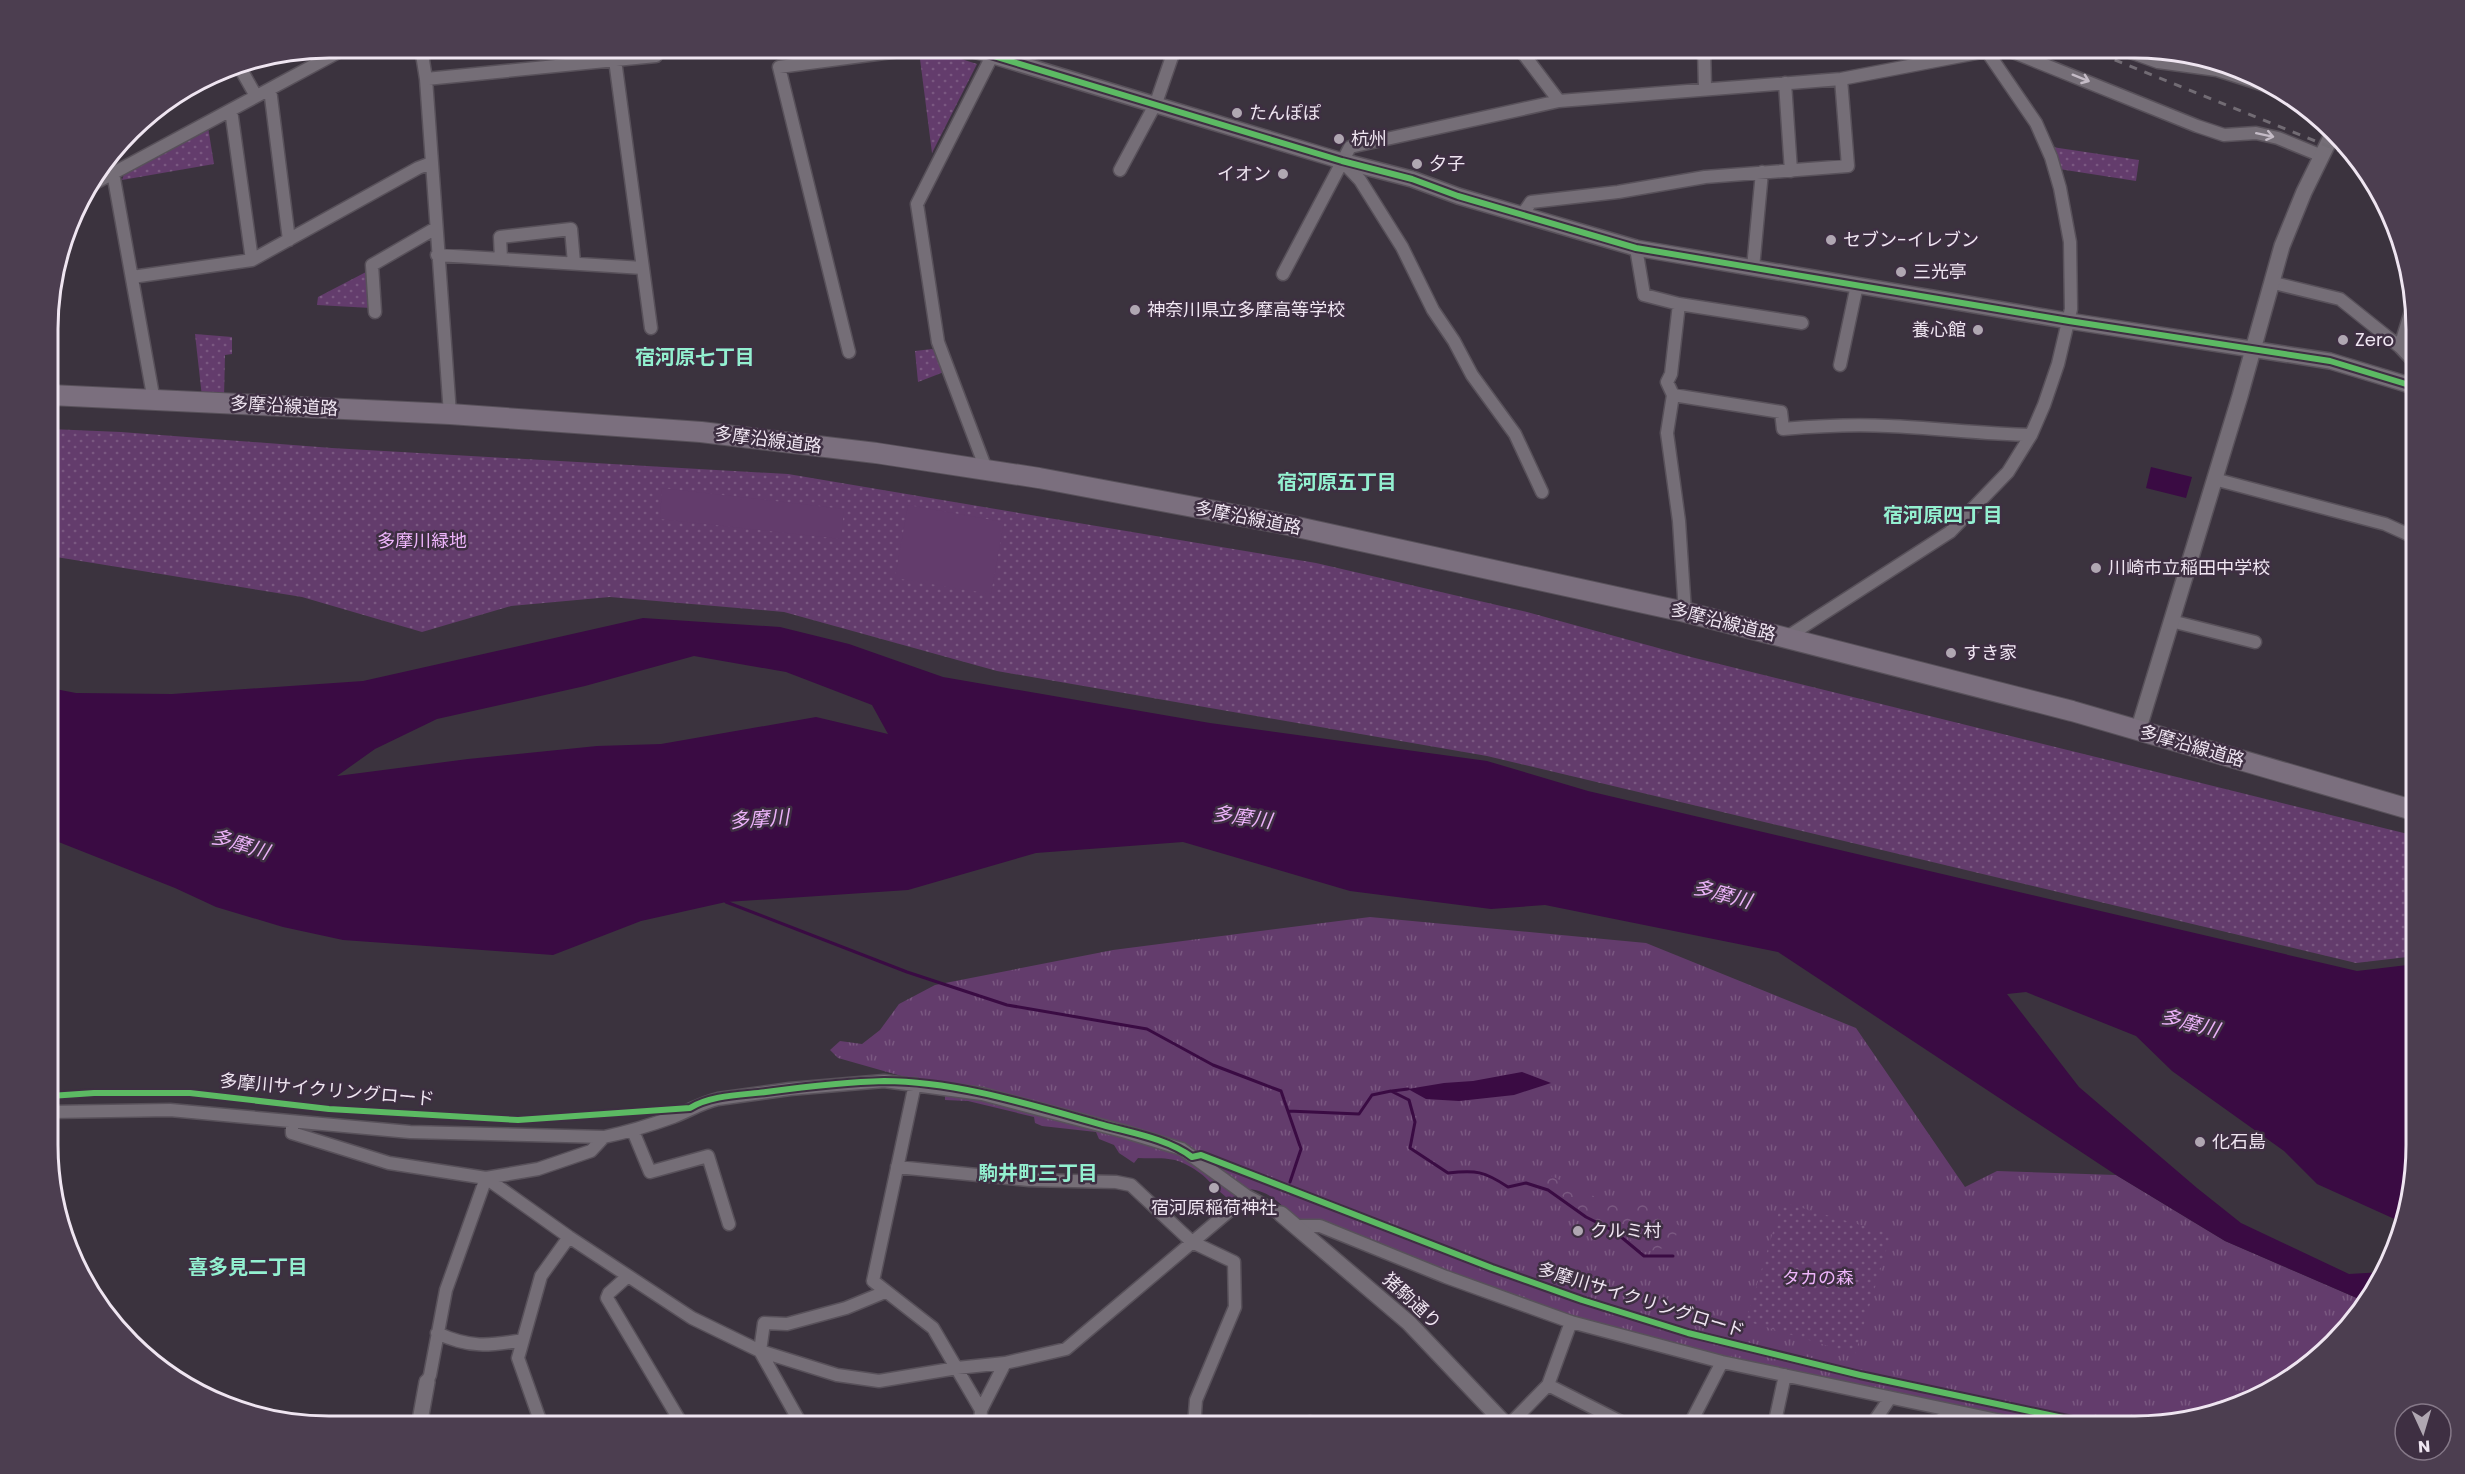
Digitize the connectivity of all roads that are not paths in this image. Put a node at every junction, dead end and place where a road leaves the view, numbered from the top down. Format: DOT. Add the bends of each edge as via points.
graph roads {
  1 [pos="327,58"];
  2 [pos="423,58"];
  3 [pos="636,58"];
  4 [pos="847,58"];
  5 [pos="991,58"];
  6 [pos="999,58"];
  7 [pos="1172,58"];
  8 [pos="1527,58"];
  9 [pos="1704,58"];
  10 [pos="1940,58"];
  11 [pos="1984,58"];
  12 [pos="2032,58"];
  13 [pos="2149,59"];
  14 [pos="615,60"];
  15 [pos="2188,64"];
  16 [pos="243,73"];
  17 [pos="426,79"];
  18 [pos="1842,79"];
  19 [pos="1785,83"];
  20 [pos="1705,88"];
  21 [pos="270,89"];
  22 [pos="256,96"];
  23 [pos="1559,100"];
  24 [pos="1156,104"];
  25 [pos="231,110"];
  26 [pos="2329,141"];
  27 [pos="2322,156"];
  28 [pos="1342,161"];
  29 [pos="431,163"];
  30 [pos="1120,170"];
  31 [pos="1791,171"];
  32 [pos="1762,172"];
  33 [pos="113,173"];
  34 [pos="105,177"];
  35 [pos="1522,214"];
  36 [pos="436,228"];
  37 [pos="289,240"];
  38 [pos="1635,248"];
  39 [pos="437,255"];
  40 [pos="501,259"];
  41 [pos="252,260"];
  42 [pos="574,263"];
  43 [pos="643,267"];
  44 [pos="1753,268"];
  45 [pos="1283,274"];
  46 [pos="132,278"];
  47 [pos="2278,284"];
  48 [pos="1857,285"];
  49 [pos="1679,304"];
  50 [pos="375,312"];
  51 [pos="2069,321"];
  52 [pos="1802,323"];
  53 [pos="651,327"];
  54 [pos="2406,327"];
  55 [pos="2400,347"];
  56 [pos="2253,349"];
  57 [pos="849,352"];
  58 [pos="2406,353"];
  59 [pos="1840,365"];
  60 [pos="2406,384"];
  61 [pos="58,395"];
  62 [pos="1673,395"];
  63 [pos="154,401"];
  64 [pos="450,414"];
  65 [pos="2031,435"];
  66 [pos="986,469"];
  67 [pos="2214,479"];
  68 [pos="1542,492"];
  69 [pos="2406,533"];
  70 [pos="1685,612"];
  71 [pos="2171,621"];
  72 [pos="1787,638"];
  73 [pos="2255,642"];
  74 [pos="2138,731"];
  75 [pos="2406,808"];
  76 [pos="915,1084"];
  77 [pos="58,1112"];
  78 [pos="292,1122"];
  79 [pos="633,1131"];
  80 [pos="604,1137"];
  81 [pos="897,1167"];
  82 [pos="486,1178"];
  83 [pos="1247,1196"];
  84 [pos="1281,1214"];
  85 [pos="729,1224"];
  86 [pos="1294,1226"];
  87 [pos="569,1237"];
  88 [pos="1192,1242"];
  89 [pos="628,1276"];
  90 [pos="885,1292"];
  91 [pos="1571,1322"];
  92 [pos="437,1333"];
  93 [pos="523,1340"];
  94 [pos="760,1351"];
  95 [pos="1722,1362"];
  96 [pos="1005,1363"];
  97 [pos="957,1368"];
  98 [pos="1785,1375"];
  99 [pos="427,1382"];
  100 [pos="1548,1385"];
  101 [pos="1890,1398"];
  102 [pos="981,1410"];
  103 [pos="1945,1410"];
  104 [pos="421,1416"];
  105 [pos="538,1416"];
  106 [pos="677,1416"];
  107 [pos="796,1416"];
  108 [pos="981,1416"];
  109 [pos="1195,1416"];
  110 [pos="1498,1416"];
  111 [pos="1518,1416"];
  112 [pos="1609,1416"];
  113 [pos="1694,1416"];
  114 [pos="1776,1416"];
  115 [pos="1877,1416"];
  116 [pos="1943,1416"];
  117 [pos="1975,1416"];
  1 -- 21 [label="street"];
  2 -- 17 [label="street"];
  3 -- 14 [label="street"];
  4 -- 57 [label="street" via="779,67"];
  5 -- 66 [label="street" via="917,204 938,342"];
  6 -- 24 [label="street"];
  7 -- 24 [label="street"];
  8 -- 23 [label="street"];
  9 -- 20 [label="street"];
  10 -- 18 [label="street"];
  11 -- 51 [label="street" via="2036,123 2051,158 2070,242"];
  12 -- 27 [label="street, one-way" via="2197,126 2224,135 2256,133 2278,138"];
  13 -- 15 [label="street"];
  14 -- 17 [label="street"];
  14 -- 43 [label="street"];
  16 -- 22 [label="street"];
  17 -- 29 [label="street"];
  18 -- 19 [label="street"];
  18 -- 31 [label="street" via="1848,166"];
  19 -- 20 [label="street"];
  19 -- 31 [label="street"];
  20 -- 23 [label="street"];
  21 -- 22 [label="street"];
  21 -- 37 [label="street"];
  22 -- 25 [label="street"];
  23 -- 28 [label="street" via="1350,147"];
  24 -- 28 [label="street"];
  24 -- 30 [label="street"];
  25 -- 33 [label="street"];
  25 -- 41 [label="street"];
  26 -- 27 [label="street"];
  27 -- 56 [label="street" via="2282,246"];
  28 -- 35 [label="street"];
  28 -- 45 [label="street"];
  28 -- 68 [label="street" via="1360,180 1402,247 1433,310 1472,375 1515,434"];
  29 -- 36 [label="street"];
  29 -- 37 [label="street"];
  31 -- 32 [label="street"];
  32 -- 35 [label="street" via="1531,202"];
  32 -- 44 [label="street"];
  33 -- 34 [label="street"];
  33 -- 46 [label="street"];
  35 -- 38 [label="street"];
  36 -- 39 [label="street"];
  36 -- 50 [label="street" via="372,265"];
  37 -- 41 [label="street"];
  38 -- 44 [label="street"];
  38 -- 49 [label="street" via="1644,295"];
  39 -- 40 [label="street"];
  39 -- 64 [label="street"];
  40 -- 42 [label="street"];
  40 -- 42 [label="street" via="500,237 571,229"];
  41 -- 46 [label="street"];
  42 -- 43 [label="street"];
  43 -- 53 [label="street"];
  44 -- 48 [label="street"];
  46 -- 63 [label="street"];
  47 -- 55 [label="street" via="2340,299"];
  48 -- 51 [label="street"];
  48 -- 59 [label="street"];
  49 -- 52 [label="street"];
  49 -- 62 [label="street" via="1667,382"];
  51 -- 56 [label="street"];
  51 -- 65 [label="street" via="2055,374"];
  54 -- 55 [label="street"];
  55 -- 58 [label="street"];
  56 -- 60 [label="street" via="2330,361"];
  56 -- 67 [label="street"];
  61 -- 63 [label="main road, 多摩沿線道路"];
  62 -- 65 [label="street" via="1781,412 1782,429 1888,426"];
  62 -- 70 [label="street" via="1667,434 1679,521"];
  63 -- 64 [label="main road, 多摩沿線道路"];
  64 -- 66 [label="main road, 多摩沿線道路" via="701,432"];
  65 -- 72 [label="street" via="2008,472 1950,532"];
  66 -- 70 [label="main road, 多摩沿線道路" via="1279,523"];
  67 -- 69 [label="street" via="2385,524"];
  67 -- 71 [label="street"];
  70 -- 72 [label="main road, 多摩沿線道路"];
  71 -- 73 [label="street"];
  71 -- 74 [label="street"];
  72 -- 74 [label="main road, 多摩沿線道路"];
  74 -- 75 [label="main road, 多摩沿線道路"];
  76 -- 79 [label="street" via="876,1082 718,1099"];
  76 -- 81 [label="street"];
  76 -- 83 [label="street" via="982,1094 1176,1147"];
  77 -- 78 [label="street" via="170,1110"];
  78 -- 80 [label="street" via="410,1132"];
  78 -- 82 [label="street" via="292,1133 389,1163"];
  79 -- 80 [label="street"];
  79 -- 85 [label="street" via="650,1172 708,1156"];
  80 -- 82 [label="street" via="591,1151 538,1169"];
  81 -- 88 [label="street" via="1131,1185"];
  81 -- 90 [label="street" via="873,1281"];
  82 -- 87 [label="street"];
  82 -- 92 [label="street" via="446,1290"];
  83 -- 84 [label="street"];
  83 -- 88 [label="street"];
  84 -- 86 [label="street, 猪駒通り"];
  86 -- 91 [label="street" via="1320,1226"];
  86 -- 110 [label="street, 猪駒通り" via="1409,1323"];
  87 -- 89 [label="street"];
  87 -- 93 [label="street" via="541,1276"];
  88 -- 96 [label="street" via="1066,1349"];
  88 -- 109 [label="street" via="1234,1262 1236,1275 1235,1307 1196,1400"];
  89 -- 94 [label="street" via="692,1318"];
  89 -- 106 [label="street" via="607,1299"];
  90 -- 94 [label="street" via="846,1308 787,1324 764,1323"];
  90 -- 97 [label="street" via="933,1328"];
  91 -- 95 [label="street"];
  91 -- 100 [label="street"];
  92 -- 93 [label="street" via="476,1346"];
  92 -- 99 [label="street"];
  93 -- 105 [label="street" via="518,1358"];
  94 -- 97 [label="street" via="837,1375 868,1380"];
  94 -- 107 [label="street"];
  95 -- 98 [label="street"];
  95 -- 113 [label="street"];
  96 -- 97 [label="street"];
  96 -- 102 [label="street"];
  97 -- 102 [label="street"];
  98 -- 101 [label="street"];
  98 -- 114 [label="street"];
  99 -- 104 [label="street"];
  100 -- 111 [label="street"];
  100 -- 112 [label="street"];
  101 -- 103 [label="street"];
  101 -- 115 [label="street"];
  102 -- 108 [label="street"];
  103 -- 116 [label="street"];
  103 -- 117 [label="street"];
}
